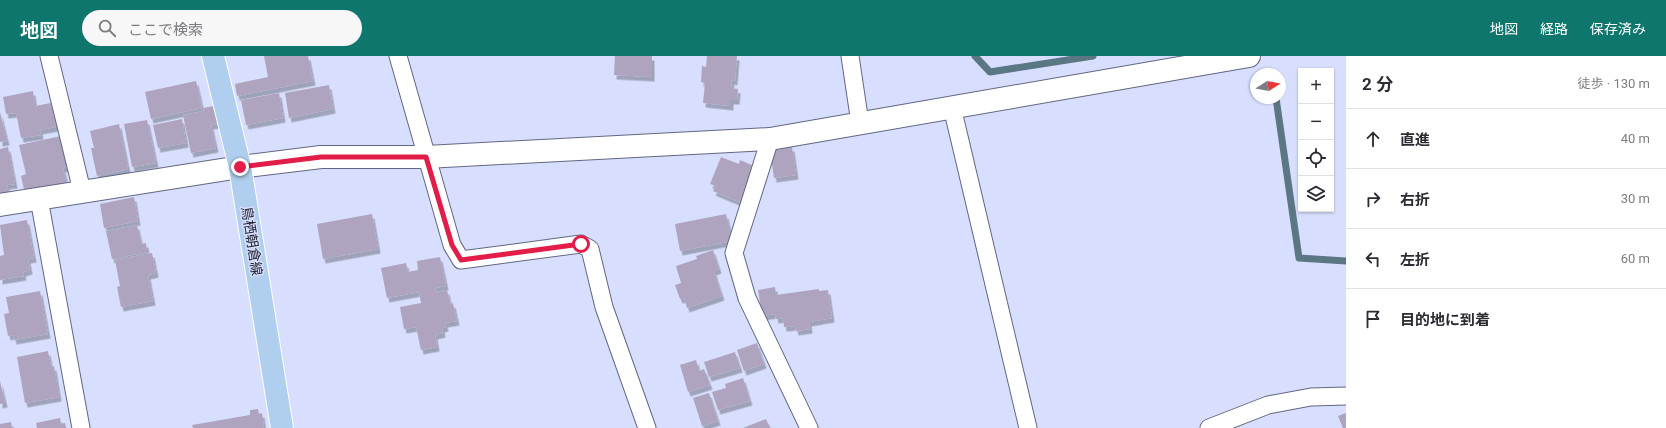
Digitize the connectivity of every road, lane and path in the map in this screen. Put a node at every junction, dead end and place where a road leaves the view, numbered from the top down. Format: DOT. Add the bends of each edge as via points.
graph roads {
  1 [pos="49,56"];
  2 [pos="213,56"];
  3 [pos="398,56"];
  4 [pos="850,56"];
  5 [pos="1245,56"];
  6 [pos="952,107"];
  7 [pos="860,123"];
  8 [pos="770,138"];
  9 [pos="426,157"];
  10 [pos="240,167"];
  11 [pos="82,191"];
  12 [pos="39,199"];
  13 [pos="0,205"];
  14 [pos="1346,396"];
  15 [pos="80,428"];
  16 [pos="282,428"];
  17 [pos="646,428"];
  18 [pos="810,428"];
  19 [pos="1028,428"];
  20 [pos="1209,428"];
  1 -- 11 [label="street"];
  2 -- 10 [label="main road, 鳥栖朝倉線"];
  3 -- 9 [label="street"];
  4 -- 7 [label="street"];
  5 -- 6 [label="street"];
  6 -- 7 [label="street"];
  6 -- 19 [label="street"];
  7 -- 8 [label="street"];
  8 -- 9 [label="street"];
  8 -- 18 [label="street" via="734,253 747,298"];
  9 -- 10 [label="street" via="321,157"];
  9 -- 17 [label="street" via="452,245 461,260 581,244 590,250 604,307"];
  10 -- 11 [label="street"];
  10 -- 16 [label="main road, 鳥栖朝倉線"];
  11 -- 12 [label="street"];
  12 -- 13 [label="street"];
  12 -- 15 [label="street"];
  14 -- 20 [label="street" via="1310,397 1268,405"];
}
